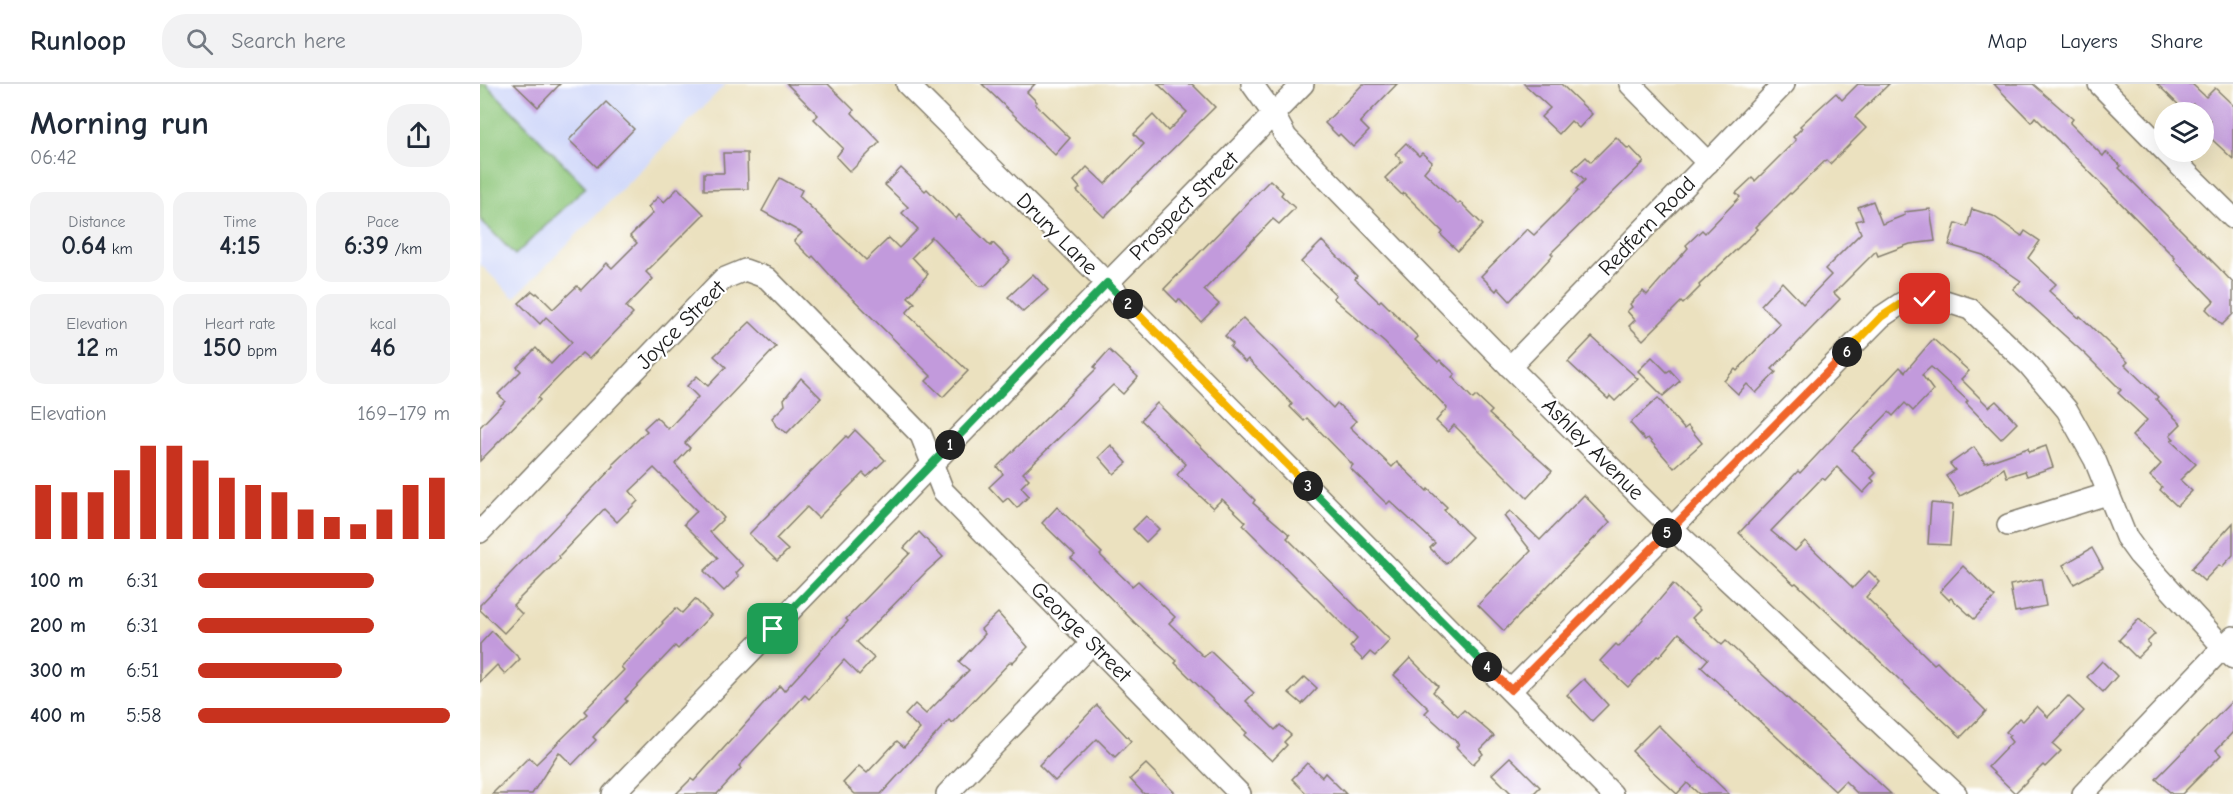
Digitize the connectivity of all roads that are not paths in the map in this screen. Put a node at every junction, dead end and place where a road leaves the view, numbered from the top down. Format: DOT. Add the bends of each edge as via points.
graph roads {
  1 [pos="907,84"];
  2 [pos="1252,84"];
  3 [pos="1304,84"];
  4 [pos="1630,84"];
  5 [pos="1784,84"];
  6 [pos="2099,84"];
  7 [pos="1274,115"];
  8 [pos="2154,140"];
  9 [pos="2176,162"];
  10 [pos="1708,163"];
  11 [pos="2233,218"];
  12 [pos="1107,283"];
  13 [pos="1510,367"];
  14 [pos="932,464"];
  15 [pos="2107,494"];
  16 [pos="2008,525"];
  17 [pos="1672,528"];
  18 [pos="480,532"];
  19 [pos="1092,643"];
  20 [pos="2229,648"];
  21 [pos="1511,690"];
  22 [pos="613,794"];
  23 [pos="947,794"];
  24 [pos="1240,794"];
  25 [pos="1612,794"];
  26 [pos="1956,794"];
  27 [pos="2083,794"];
  1 -- 12 [label="street, Drury Lane"];
  2 -- 7 [label="street, Ashley Avenue"];
  3 -- 7 [label="street, Prospect Street"];
  4 -- 10 [label="street"];
  5 -- 10 [label="street, Redfern Road"];
  6 -- 8 [label="street"];
  7 -- 12 [label="street, Prospect Street"];
  7 -- 13 [label="street, Ashley Avenue" via="1286,137"];
  9 -- 11 [label="street"];
  10 -- 13 [label="street, Redfern Road"];
  12 -- 14 [label="street, Prospect Street"];
  12 -- 21 [label="street, Drury Lane"];
  13 -- 17 [label="street, Ashley Avenue"];
  14 -- 18 [label="street, Joyce Street" via="921,435 767,278 745,270 723,279"];
  14 -- 19 [label="street, George Street" via="943,491"];
  14 -- 22 [label="street, Prospect Street"];
  15 -- 16 [label="street"];
  15 -- 17 [label="street" via="2095,460 2067,410 2029,365 1970,309 1925,299 1902,303 1881,317"];
  15 -- 20 [label="street" via="2126,537"];
  17 -- 21 [label="street"];
  17 -- 26 [label="street, Ashley Avenue"];
  19 -- 23 [label="street"];
  19 -- 24 [label="street, George Street"];
  20 -- 27 [label="street"];
  21 -- 25 [label="street, Drury Lane"];
}
